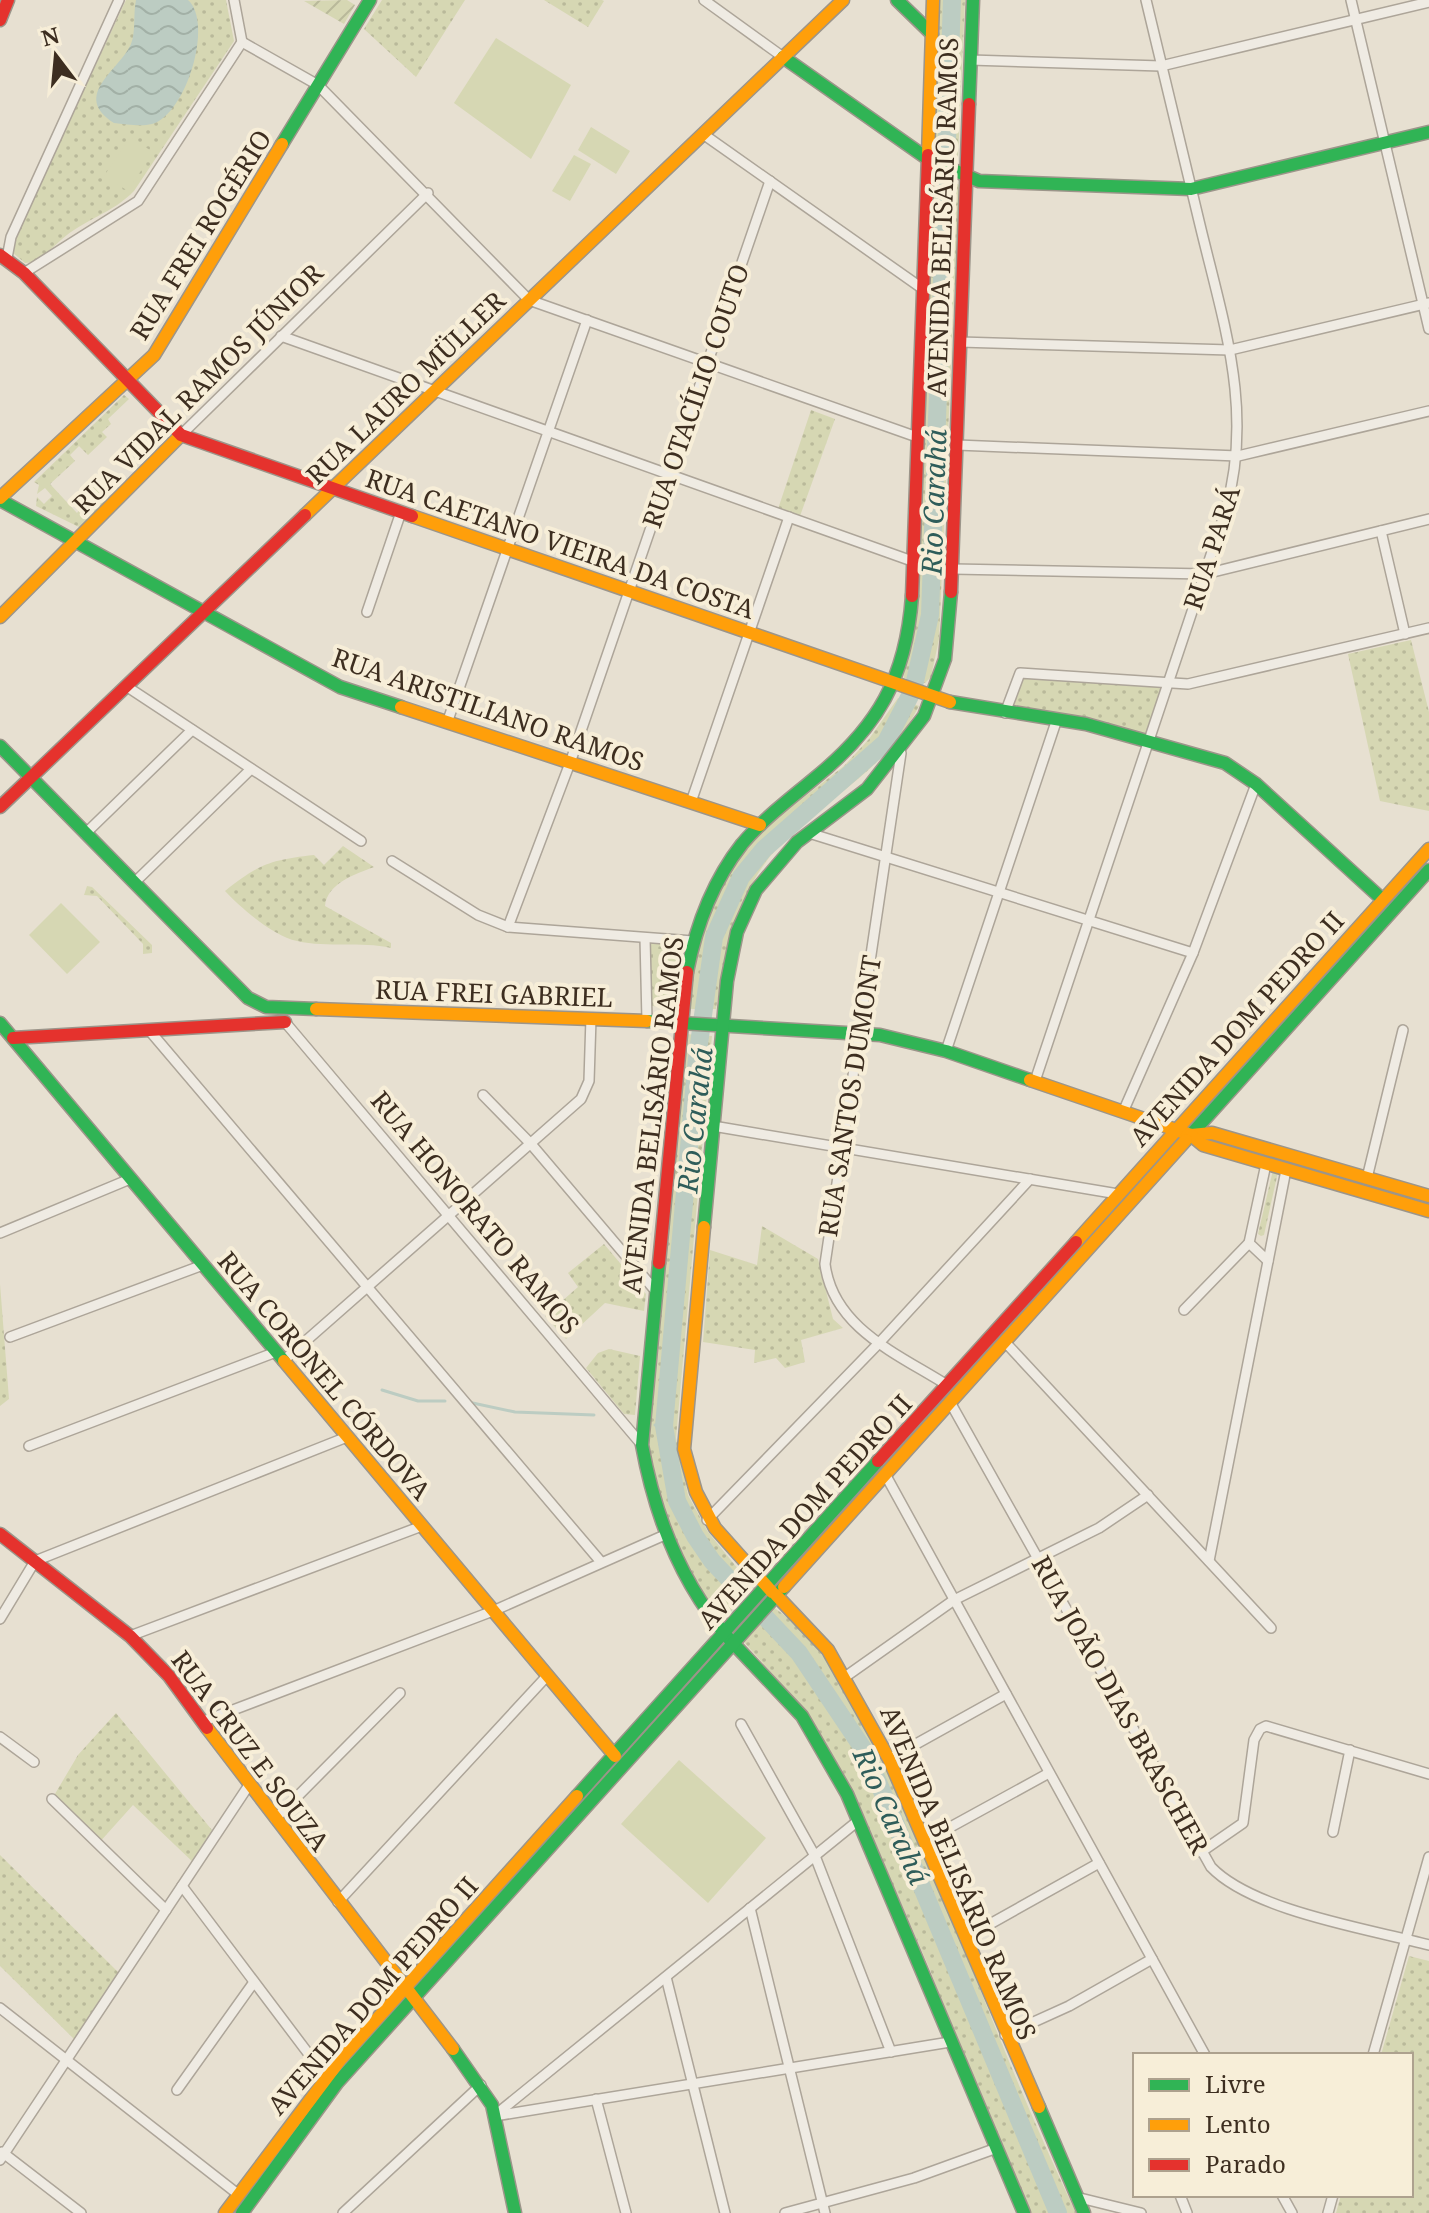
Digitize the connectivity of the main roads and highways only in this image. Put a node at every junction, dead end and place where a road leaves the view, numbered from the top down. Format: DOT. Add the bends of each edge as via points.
graph roads {
  1 [pos="8,0"];
  2 [pos="370,0"];
  3 [pos="843,0"];
  4 [pos="897,0"];
  5 [pos="933,0"];
  6 [pos="973,0"];
  7 [pos="0,20"];
  8 [pos="932,34"];
  9 [pos="783,57"];
  10 [pos="1429,132"];
  11 [pos="932,162"];
  12 [pos="962,177"];
  13 [pos="4,257"];
  14 [pos="128,380"];
  15 [pos="181,435"];
  16 [pos="333,488"];
  17 [pos="0,499"];
  18 [pos="75,542"];
  19 [pos="203,613"];
  20 [pos="0,617"];
  21 [pos="898,686"];
  22 [pos="928,697"];
  23 [pos="0,746"];
  24 [pos="30,778"];
  25 [pos="0,807"];
  26 [pos="760,825"];
  27 [pos="1429,849"];
  28 [pos="1429,870"];
  29 [pos="1383,900"];
  30 [pos="1387,917"];
  31 [pos="248,998"];
  32 [pos="275,1009"];
  33 [pos="684,1021"];
  34 [pos="0,1023"];
  35 [pos="718,1023"];
  36 [pos="236,1025"];
  37 [pos="13,1038"];
  38 [pos="1176,1130"];
  39 [pos="1191,1135"];
  40 [pos="1282,1154"];
  41 [pos="1266,1164"];
  42 [pos="1286,1170"];
  43 [pos="1429,1196"];
  44 [pos="1429,1211"];
  45 [pos="0,1534"];
  46 [pos="769,1593"];
  47 [pos="728,1639"];
  48 [pos="615,1756"];
  49 [pos="409,1992"];
  50 [pos="225,2213"];
  51 [pos="242,2213"];
  52 [pos="515,2213"];
  53 [pos="1024,2213"];
  54 [pos="1084,2213"];
  1 -- 7 [label="main road"];
  2 -- 14 [label="main road, RUA FREI ROGÉRIO" via="154,355"];
  3 -- 9 [label="main road, RUA LAURO MÜLLER"];
  4 -- 8 [label="main road"];
  5 -- 8 [label="main road, AVENIDA BELISÁRIO RAMOS"];
  6 -- 12 [label="main road, AVENIDA BELISÁRIO RAMOS"];
  8 -- 11 [label="main road, AVENIDA BELISÁRIO RAMOS"];
  9 -- 11 [label="main road"];
  9 -- 16 [label="main road, RUA LAURO MÜLLER"];
  10 -- 12 [label="main road" via="1191,189"];
  11 -- 12 [label="main road"];
  11 -- 21 [label="main road, AVENIDA BELISÁRIO RAMOS" via="912,561"];
  12 -- 22 [label="main road, AVENIDA BELISÁRIO RAMOS" via="953,569 945,659"];
  13 -- 14 [label="main road, RUA CAETANO VIEIRA DA COSTA"];
  14 -- 15 [label="main road, RUA CAETANO VIEIRA DA COSTA"];
  14 -- 17 [label="main road, RUA FREI ROGÉRIO"];
  15 -- 16 [label="main road, RUA CAETANO VIEIRA DA COSTA"];
  15 -- 18 [label="main road, RUA VIDAL RAMOS JÚNIOR"];
  16 -- 19 [label="main road, RUA LAURO MÜLLER"];
  16 -- 21 [label="main road, RUA CAETANO VIEIRA DA COSTA"];
  17 -- 18 [label="main road, RUA ARISTILIANO RAMOS"];
  18 -- 19 [label="main road, RUA ARISTILIANO RAMOS"];
  18 -- 20 [label="main road, RUA VIDAL RAMOS JÚNIOR"];
  19 -- 24 [label="main road, RUA LAURO MÜLLER"];
  19 -- 26 [label="main road, RUA ARISTILIANO RAMOS" via="340,687"];
  21 -- 22 [label="main road, RUA CAETANO VIEIRA DA COSTA"];
  21 -- 26 [label="main road, AVENIDA BELISÁRIO RAMOS" via="848,753"];
  22 -- 29 [label="main road, RUA CAETANO VIEIRA DA COSTA" via="1057,719 1211,757 1256,784"];
  22 -- 35 [label="main road, AVENIDA BELISÁRIO RAMOS" via="901,750 867,789 774,865 745,911"];
  23 -- 24 [label="main road, RUA FREI GABRIEL"];
  24 -- 25 [label="main road, RUA LAURO MÜLLER"];
  24 -- 31 [label="main road, RUA FREI GABRIEL"];
  26 -- 33 [label="main road, AVENIDA BELISÁRIO RAMOS" via="719,878 693,941"];
  27 -- 29 [label="main road, AVENIDA DOM PEDRO II"];
  28 -- 30 [label="main road, AVENIDA DOM PEDRO II"];
  29 -- 30 [label="main road"];
  29 -- 38 [label="main road, AVENIDA DOM PEDRO II"];
  30 -- 39 [label="main road, AVENIDA DOM PEDRO II"];
  31 -- 32 [label="main road, RUA FREI GABRIEL"];
  31 -- 36 [label="main road" via="246,1014"];
  32 -- 33 [label="main road, RUA FREI GABRIEL"];
  32 -- 36 [label="main road, RUA HONORATO RAMOS" via="285,1022"];
  33 -- 35 [label="main road, RUA FREI GABRIEL"];
  33 -- 47 [label="main road, AVENIDA BELISÁRIO RAMOS" via="642,1445 667,1534 693,1587"];
  34 -- 37 [label="main road, RUA CORONEL CÓRDOVA"];
  35 -- 38 [label="main road, RUA FREI GABRIEL" via="859,1033 946,1051"];
  35 -- 46 [label="main road, AVENIDA BELISÁRIO RAMOS" via="683,1431 691,1484 707,1520"];
  36 -- 37 [label="main road"];
  37 -- 48 [label="main road, RUA CORONEL CÓRDOVA"];
  38 -- 39 [label="main road, RUA FREI GABRIEL"];
  38 -- 46 [label="main road, AVENIDA DOM PEDRO II"];
  39 -- 40 [label="main road" via="1212,1133"];
  39 -- 41 [label="main road" via="1203,1145"];
  39 -- 46 [label="main road, AVENIDA DOM PEDRO II" via="885,1474"];
  40 -- 41 [label="main road"];
  40 -- 42 [label="main road"];
  40 -- 43 [label="main road"];
  41 -- 42 [label="main road"];
  42 -- 44 [label="main road"];
  45 -- 49 [label="main road, RUA CRUZ E SOUZA" via="130,1636 169,1676"];
  46 -- 47 [label="main road, AVENIDA DOM PEDRO II"];
  46 -- 54 [label="main road, AVENIDA BELISÁRIO RAMOS" via="813,1630 889,1759"];
  47 -- 48 [label="main road, AVENIDA DOM PEDRO II"];
  47 -- 49 [label="main road, AVENIDA DOM PEDRO II"];
  47 -- 53 [label="main road, AVENIDA BELISÁRIO RAMOS" via="802,1716 859,1820"];
  48 -- 49 [label="main road, AVENIDA DOM PEDRO II"];
  49 -- 50 [label="main road, AVENIDA DOM PEDRO II" via="326,2077"];
  49 -- 51 [label="main road, AVENIDA DOM PEDRO II"];
  49 -- 52 [label="main road, RUA CRUZ E SOUZA" via="481,2085 494,2116"];
}
